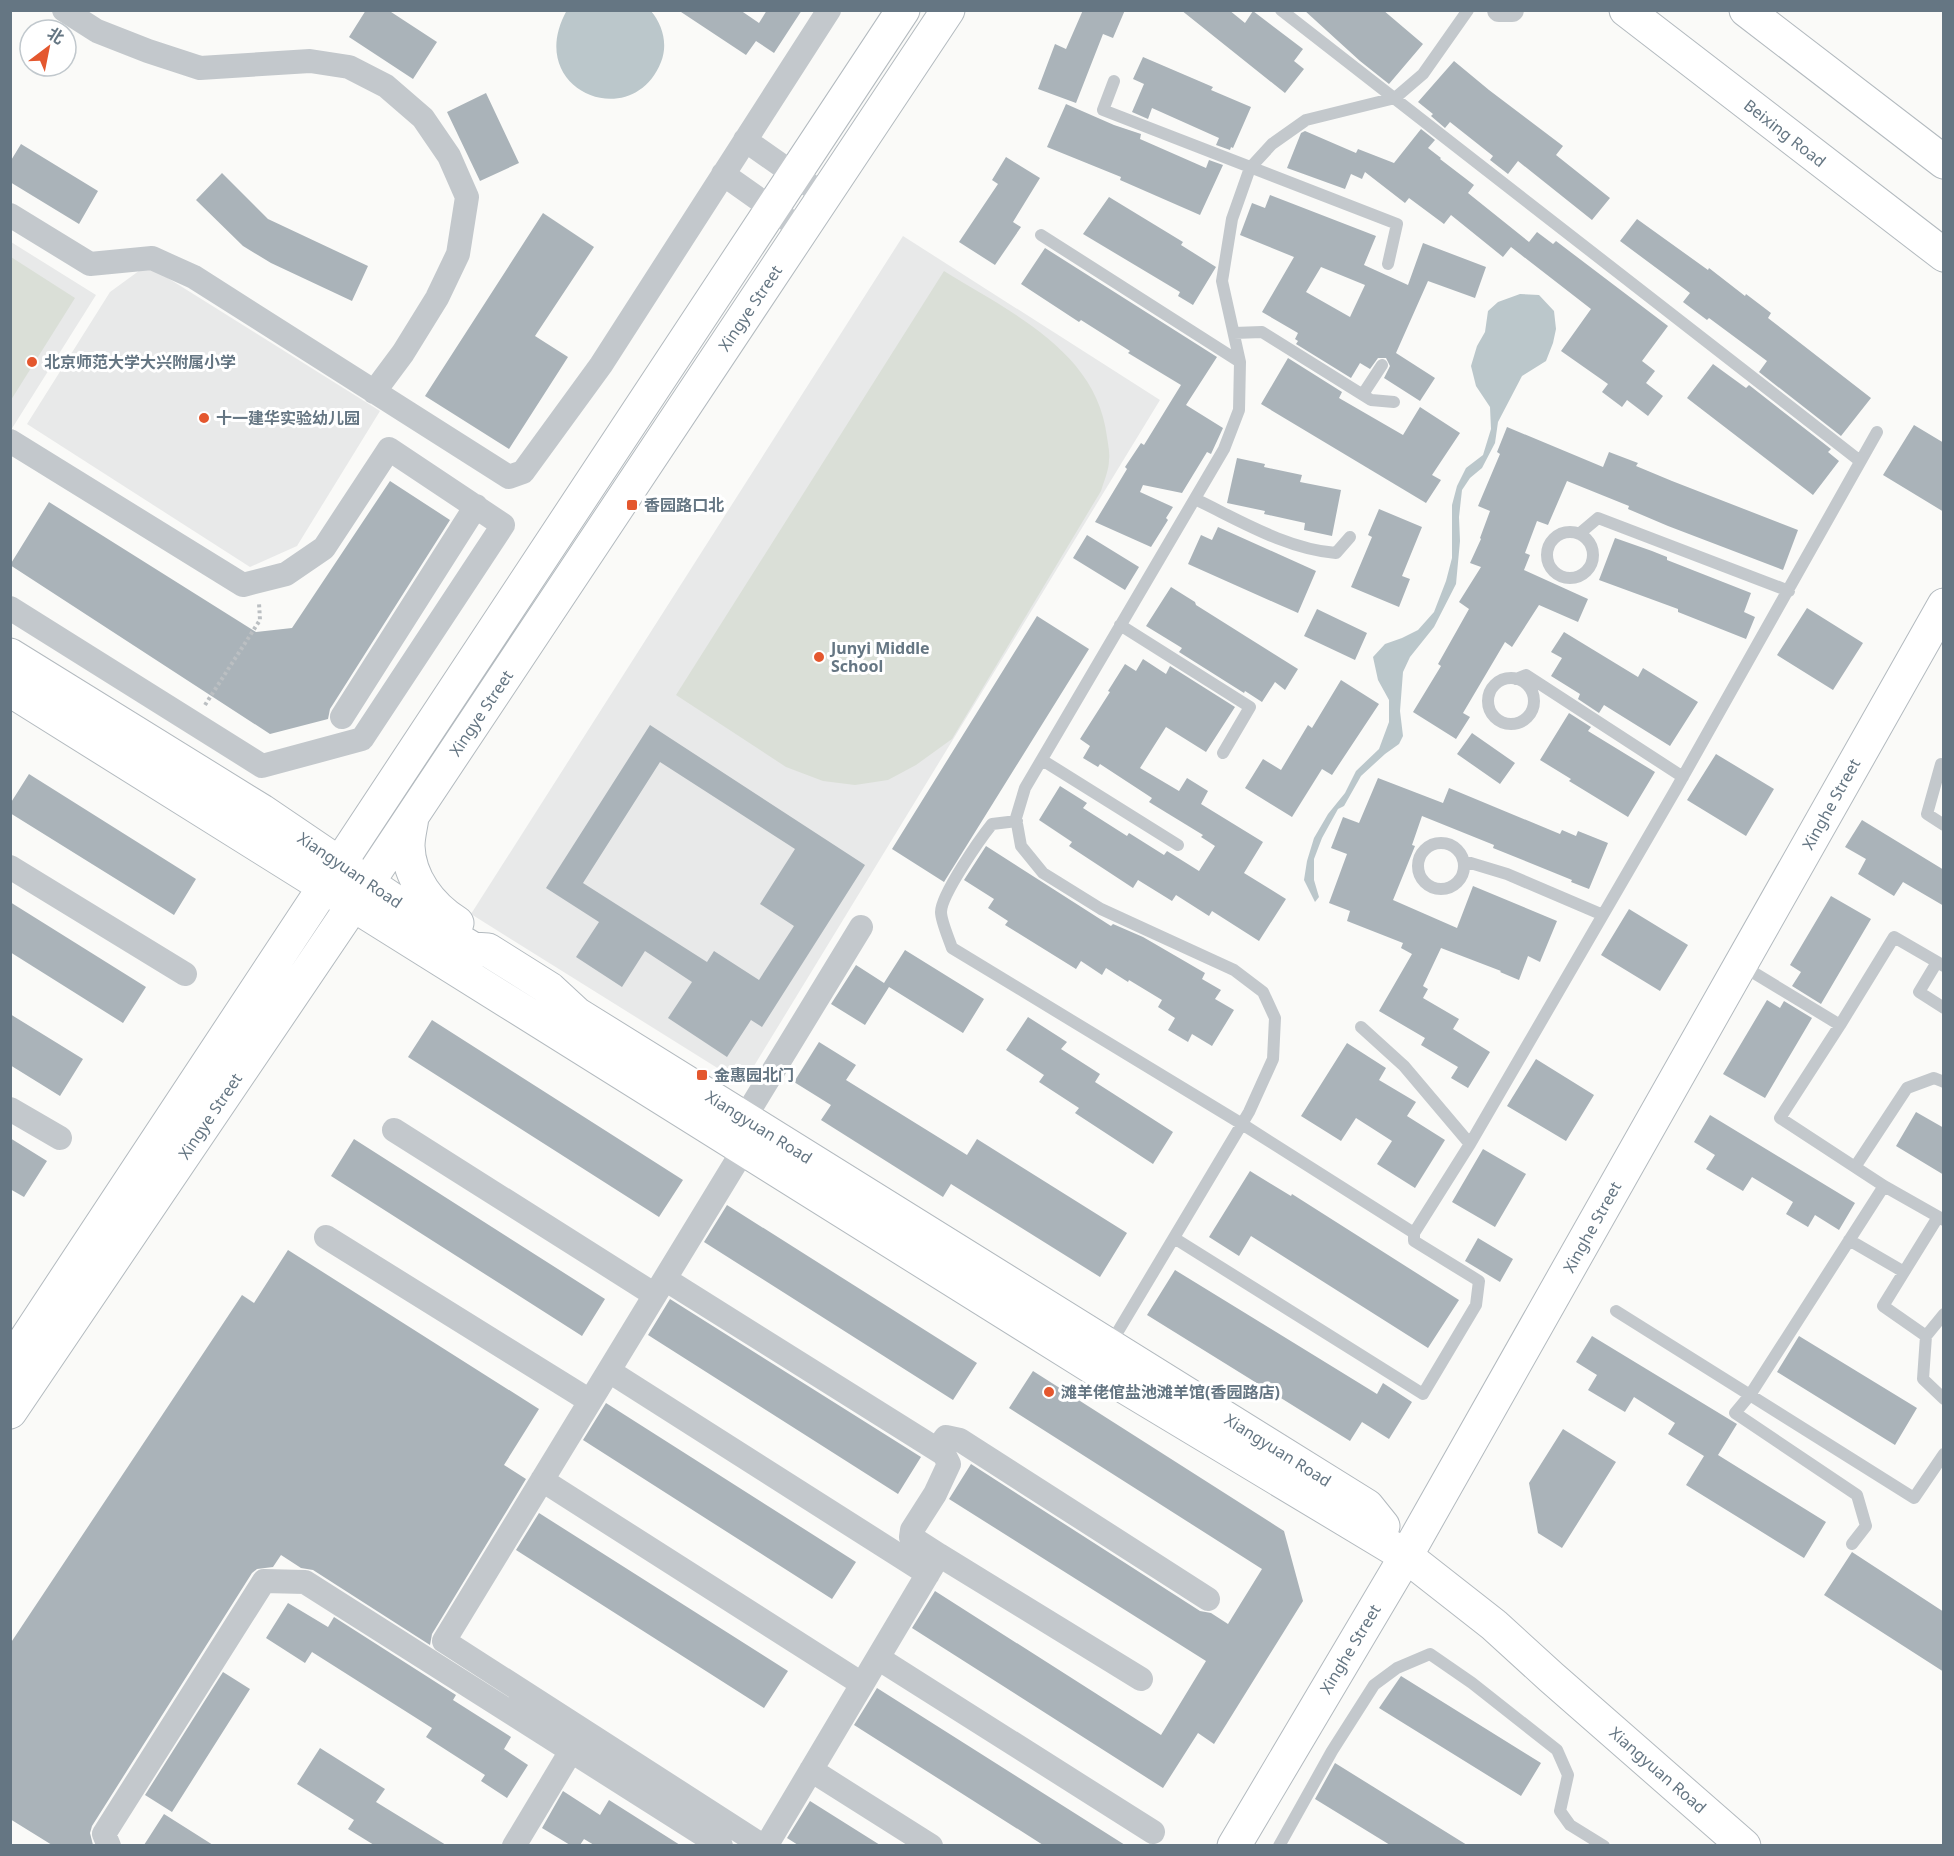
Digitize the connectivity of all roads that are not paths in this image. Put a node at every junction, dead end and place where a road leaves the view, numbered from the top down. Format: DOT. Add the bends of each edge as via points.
graph roads {
  1 [pos="64,10"];
  2 [pos="829,10"];
  3 [pos="903,10"];
  4 [pos="948,10"];
  5 [pos="1281,10"];
  6 [pos="1468,10"];
  7 [pos="1499,10"];
  8 [pos="1512,10"];
  9 [pos="1746,10"];
  10 [pos="1644,16"];
  11 [pos="1114,81"];
  12 [pos="1395,98"];
  13 [pos="745,140"];
  14 [pos="1944,162"];
  15 [pos="1250,168"];
  16 [pos="723,174"];
  17 [pos="794,175"];
  18 [pos="825,196"];
  19 [pos="772,208"];
  20 [pos="10,215"];
  21 [pos="802,230"];
  22 [pos="1041,235"];
  23 [pos="1944,255"];
  24 [pos="1388,264"];
  25 [pos="1234,333"];
  26 [pos="1240,362"];
  27 [pos="1382,365"];
  28 [pos="374,392"];
  29 [pos="1363,394"];
  30 [pos="1394,402"];
  31 [pos="1877,432"];
  32 [pos="10,441"];
  33 [pos="1860,461"];
  34 [pos="1195,499"];
  35 [pos="476,506"];
  36 [pos="1578,534"];
  37 [pos="1350,537"];
  38 [pos="1790,591"];
  39 [pos="1944,605"];
  40 [pos="10,608"];
  41 [pos="1120,625"];
  42 [pos="10,655"];
  43 [pos="1516,679"];
  44 [pos="10,690"];
  45 [pos="342,717"];
  46 [pos="1223,753"];
  47 [pos="1042,760"];
  48 [pos="1941,764"];
  49 [pos="1683,777"];
  50 [pos="412,817"];
  51 [pos="1017,821"];
  52 [pos="1944,825"];
  53 [pos="1178,846"];
  54 [pos="1464,861"];
  55 [pos="10,867"];
  56 [pos="332,875"];
  57 [pos="361,894"];
  58 [pos="1603,915"];
  59 [pos="861,927"];
  60 [pos="488,950"];
  61 [pos="1940,964"];
  62 [pos="1740,965"];
  63 [pos="184,974"];
  64 [pos="1944,1008"];
  65 [pos="1840,1024"];
  66 [pos="1361,1027"];
  67 [pos="1944,1082"];
  68 [pos="10,1109"];
  69 [pos="1242,1124"];
  70 [pos="394,1130"];
  71 [pos="740,1136"];
  72 [pos="60,1138"];
  73 [pos="1470,1144"];
  74 [pos="1856,1167"];
  75 [pos="1884,1186"];
  76 [pos="1941,1219"];
  77 [pos="1414,1233"];
  78 [pos="326,1237"];
  79 [pos="1174,1238"];
  80 [pos="1850,1240"];
  81 [pos="1904,1272"];
  82 [pos="660,1287"];
  83 [pos="1616,1311"];
  84 [pos="1944,1314"];
  85 [pos="1926,1336"];
  86 [pos="10,1363"];
  87 [pos="1095,1369"];
  88 [pos="609,1371"];
  89 [pos="1750,1395"];
  90 [pos="1944,1399"];
  91 [pos="590,1401"];
  92 [pos="10,1412"];
  93 [pos="937,1449"];
  94 [pos="1944,1454"];
  95 [pos="542,1480"];
  96 [pos="1852,1544"];
  97 [pos="1406,1556"];
  98 [pos="934,1564"];
  99 [pos="1208,1599"];
  100 [pos="878,1658"];
  101 [pos="1141,1679"];
  102 [pos="862,1684"];
  103 [pos="571,1751"];
  104 [pos="811,1770"];
  105 [pos="1153,1832"];
  106 [pos="109,1845"];
  107 [pos="514,1845"];
  108 [pos="720,1845"];
  109 [pos="765,1845"];
  110 [pos="931,1845"];
  111 [pos="1234,1845"];
  112 [pos="1280,1845"];
  113 [pos="1604,1845"];
  114 [pos="1744,1845"];
  1 -- 28 [label="street" via="97,31 200,68 310,61 349,67 386,86 423,118 449,156 467,197 458,254 437,298"];
  2 -- 13 [label="street"];
  3 -- 17 [label="street, Xingye Street"];
  4 -- 18 [label="street, Xingye Street"];
  5 -- 12 [label="lane"];
  6 -- 12 [label="lane" via="1423,74"];
  7 -- 8 [label="street"];
  9 -- 14 [label="street"];
  10 -- 23 [label="street, Beixing Road"];
  11 -- 15 [label="lane" via="1103,110"];
  12 -- 15 [label="lane" via="1306,120 1272,144"];
  12 -- 33 [label="lane"];
  13 -- 16 [label="street"];
  13 -- 17 [label="street"];
  15 -- 24 [label="lane" via="1397,224"];
  15 -- 25 [label="lane" via="1232,219 1222,280"];
  16 -- 19 [label="street"];
  16 -- 28 [label="street" via="601,365 523,471 509,477"];
  17 -- 18 [label="street"];
  17 -- 19 [label="street, Xingye Street"];
  18 -- 21 [label="street, Xingye Street"];
  19 -- 21 [label="street"];
  19 -- 56 [label="street, Xingye Street"];
  20 -- 28 [label="street" via="90,264 152,258 194,277"];
  21 -- 50 [label="street, Xingye Street"];
  22 -- 26 [label="lane"];
  25 -- 26 [label="lane"];
  25 -- 29 [label="lane" via="1262,332"];
  26 -- 34 [label="lane" via="1239,410 1224,449"];
  27 -- 29 [label="lane"];
  29 -- 30 [label="lane"];
  31 -- 33 [label="lane"];
  32 -- 35 [label="street" via="243,585 286,574 324,548 389,448"];
  33 -- 38 [label="lane"];
  34 -- 37 [label="lane" via="1317,552 1336,553"];
  34 -- 41 [label="lane"];
  35 -- 40 [label="street" via="503,525 362,739 262,766"];
  35 -- 45 [label="street"];
  36 -- 38 [label="lane" via="1598,518"];
  38 -- 49 [label="lane"];
  39 -- 62 [label="street, Xinghe Street"];
  41 -- 46 [label="lane" via="1250,707"];
  41 -- 47 [label="lane"];
  42 -- 56 [label="street, Xiangyuan Road" via="262,811"];
  43 -- 49 [label="lane" via="1526,675"];
  44 -- 56 [label="street, Xiangyuan Road"];
  47 -- 51 [label="lane" via="1025,788"];
  47 -- 53 [label="lane"];
  48 -- 52 [label="lane" via="1927,814"];
  49 -- 58 [label="lane"];
  50 -- 57 [label="street, Xingye Street"];
  50 -- 60 [label="street" via="408,845 418,884 442,914 479,937"];
  51 -- 69 [label="lane" via="1021,846 1043,873 1101,909 1234,970 1263,992 1275,1018 1273,1059"];
  51 -- 69 [label="lane" via="992,824 949,890 941,912 952,948"];
  54 -- 58 [label="lane" via="1507,874"];
  55 -- 63 [label="street"];
  56 -- 57 [label="street, Xiangyuan Road"];
  56 -- 86 [label="street, Xingye Street"];
  57 -- 60 [label="street, Xiangyuan Road" via="473,949"];
  57 -- 71 [label="street, Xiangyuan Road"];
  57 -- 92 [label="street, Xingye Street"];
  58 -- 73 [label="lane"];
  59 -- 71 [label="street"];
  60 -- 71 [label="street, Xiangyuan Road" via="550,988 577,1014"];
  61 -- 64 [label="lane" via="1919,992"];
  61 -- 65 [label="lane" via="1894,937"];
  62 -- 65 [label="lane"];
  62 -- 97 [label="street, Xinghe Street"];
  65 -- 74 [label="lane" via="1780,1118"];
  66 -- 73 [label="lane" via="1404,1066"];
  67 -- 74 [label="lane" via="1934,1078 1907,1088"];
  68 -- 72 [label="street"];
  69 -- 77 [label="lane"];
  69 -- 79 [label="lane"];
  70 -- 82 [label="street"];
  71 -- 82 [label="street"];
  71 -- 87 [label="street, Xiangyuan Road"];
  71 -- 97 [label="street, Xiangyuan Road" via="1367,1506"];
  73 -- 77 [label="lane"];
  74 -- 75 [label="lane"];
  75 -- 76 [label="lane"];
  75 -- 80 [label="lane"];
  76 -- 81 [label="lane"];
  77 -- 79 [label="lane" via="1414,1241 1479,1281 1476,1305 1423,1394"];
  78 -- 91 [label="street"];
  79 -- 87 [label="lane"];
  80 -- 81 [label="lane"];
  80 -- 89 [label="lane"];
  81 -- 85 [label="lane" via="1883,1306"];
  82 -- 88 [label="street"];
  82 -- 93 [label="street"];
  83 -- 89 [label="lane"];
  84 -- 85 [label="lane"];
  85 -- 90 [label="lane" via="1923,1379"];
  87 -- 97 [label="street, Xiangyuan Road"];
  88 -- 91 [label="street"];
  88 -- 98 [label="street"];
  89 -- 94 [label="lane" via="1914,1498"];
  89 -- 96 [label="lane" via="1735,1413 1857,1496 1866,1526"];
  91 -- 95 [label="street"];
  93 -- 98 [label="street" via="949,1464 911,1537"];
  93 -- 99 [label="street" via="946,1437 960,1440"];
  95 -- 102 [label="street"];
  95 -- 109 [label="street" via="444,1641"];
  97 -- 111 [label="street, Xinghe Street"];
  97 -- 114 [label="street, Xiangyuan Road" via="1494,1625"];
  98 -- 100 [label="street"];
  98 -- 101 [label="street"];
  100 -- 102 [label="street"];
  100 -- 105 [label="street"];
  102 -- 104 [label="street"];
  103 -- 106 [label="street" via="305,1582 264,1581 104,1834"];
  103 -- 107 [label="street"];
  103 -- 108 [label="street"];
  104 -- 109 [label="street"];
  104 -- 110 [label="street"];
  112 -- 113 [label="lane" via="1374,1685 1397,1668 1430,1654 1557,1750 1568,1775 1560,1811 1570,1825"];
}
